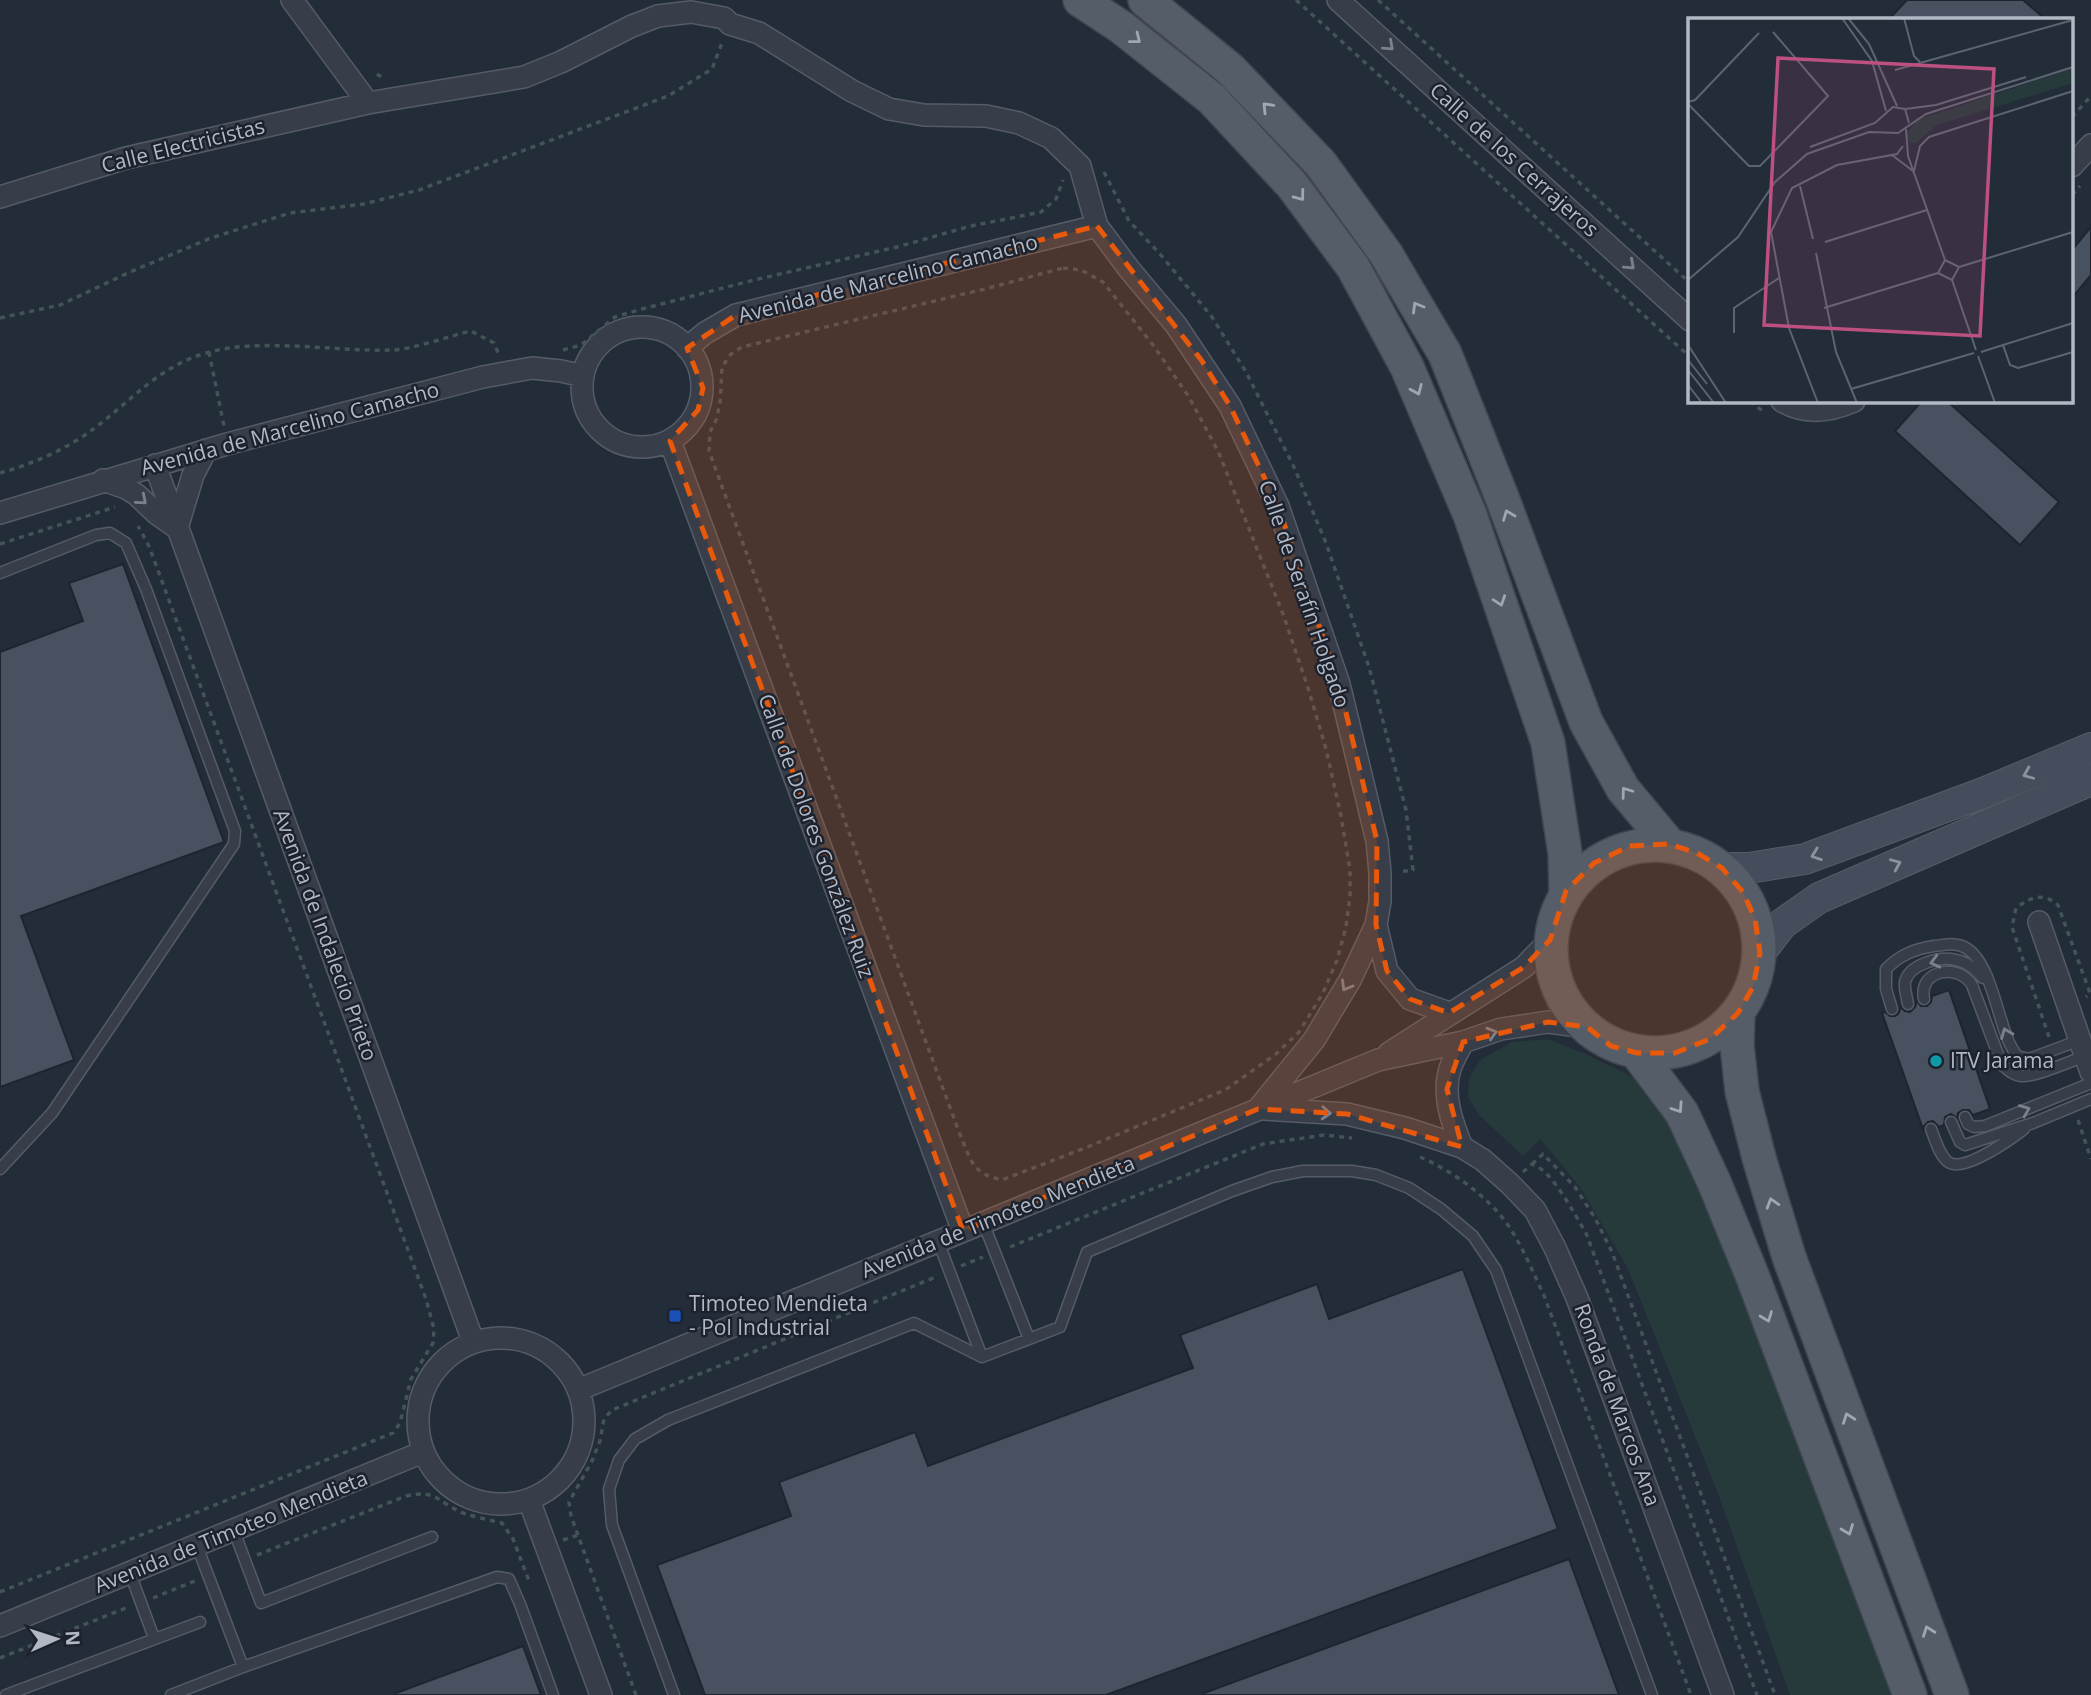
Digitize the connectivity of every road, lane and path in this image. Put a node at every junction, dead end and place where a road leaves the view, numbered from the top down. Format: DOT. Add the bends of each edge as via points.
graph roads {
  1 [pos="292,0"];
  2 [pos="1080,0"];
  3 [pos="1145,0"];
  4 [pos="1296,0"];
  5 [pos="1338,0"];
  6 [pos="1378,0"];
  7 [pos="730,24"];
  8 [pos="2091,96"];
  9 [pos="368,103"];
  10 [pos="2074,115"];
  11 [pos="2091,145"];
  12 [pos="2074,164"];
  13 [pos="1100,168"];
  14 [pos="1061,172"];
  15 [pos="0,197"];
  16 [pos="1097,226"];
  17 [pos="1688,281"];
  18 [pos="0,318"];
  19 [pos="1688,318"];
  20 [pos="687,348"];
  21 [pos="560,351"];
  22 [pos="209,352"];
  23 [pos="1688,355"];
  24 [pos="506,373"];
  25 [pos="583,376"];
  26 [pos="1784,402"];
  27 [pos="1852,402"];
  28 [pos="670,442"];
  29 [pos="227,444"];
  30 [pos="206,450"];
  31 [pos="155,465"];
  32 [pos="0,473"];
  33 [pos="103,480"];
  34 [pos="116,507"];
  35 [pos="0,513"];
  36 [pos="136,522"];
  37 [pos="177,528"];
  38 [pos="0,544"];
  39 [pos="0,573"];
  40 [pos="2091,748"];
  41 [pos="2091,780"];
  42 [pos="1669,844"];
  43 [pos="1722,868"];
  44 [pos="1380,873"];
  45 [pos="1351,874"];
  46 [pos="1566,891"];
  47 [pos="2039,922"];
  48 [pos="1376,925"];
  49 [pos="1550,940"];
  50 [pos="1760,953"];
  51 [pos="1988,982"];
  52 [pos="1924,999"];
  53 [pos="1908,1004"];
  54 [pos="1892,1009"];
  55 [pos="1449,1013"];
  56 [pos="1738,1013"];
  57 [pos="1587,1027"];
  58 [pos="1464,1042"];
  59 [pos="2086,1053"];
  60 [pos="1637,1054"];
  61 [pos="1378,1060"];
  62 [pos="2091,1083"];
  63 [pos="2091,1100"];
  64 [pos="1258,1109"];
  65 [pos="1965,1117"];
  66 [pos="1951,1122"];
  67 [pos="2032,1123"];
  68 [pos="1931,1129"];
  69 [pos="1462,1147"];
  70 [pos="1532,1164"];
  71 [pos="0,1169"];
  72 [pos="1510,1184"];
  73 [pos="1467,1185"];
  74 [pos="1489,1205"];
  75 [pos="984,1222"];
  76 [pos="964,1231"];
  77 [pos="938,1241"];
  78 [pos="1029,1339"];
  79 [pos="473,1341"];
  80 [pos="982,1357"];
  81 [pos="578,1390"];
  82 [pos="423,1452"];
  83 [pos="529,1500"];
  84 [pos="234,1531"];
  85 [pos="432,1537"];
  86 [pos="197,1546"];
  87 [pos="130,1573"];
  88 [pos="0,1592"];
  89 [pos="200,1622"];
  90 [pos="0,1626"];
  91 [pos="154,1638"];
  92 [pos="243,1667"];
  93 [pos="6,1695"];
  94 [pos="171,1695"];
  95 [pos="554,1695"];
  96 [pos="601,1695"];
  97 [pos="674,1695"];
  98 [pos="1652,1695"];
  99 [pos="1691,1695"];
  100 [pos="1723,1695"];
  101 [pos="1757,1695"];
  102 [pos="1775,1695"];
  103 [pos="1910,1695"];
  104 [pos="1952,1695"];
  1 -- 9 [label="street"];
  2 -- 46 [label="main road, one-way" via="1212,99 1292,185 1353,267 1407,367 1474,527 1548,743 1565,853"];
  42 -- 3 [label="main road, one-way" via="1623,789 1586,722 1444,354 1386,254 1321,164 1230,69"];
  4 -- 23 [label="path"];
  5 -- 19 [label="street, Calle de los Cerrajeros, one-way"];
  6 -- 17 [label="path"];
  7 -- 9 [label="street, Calle Electricistas" via="724,18 691,12 658,16 524,77"];
  7 -- 16 [label="street, Calle Electricistas" via="759,33 889,109 986,116 1019,122 1051,138 1080,166"];
  7 -- 18 [label="path" via="712,69 668,96 419,190 364,204 290,213 211,238 60,305"];
  8 -- 10 [label="path"];
  9 -- 15 [label="street, Calle Electricistas" via="126,158"];
  11 -- 12 [label="street"];
  13 -- 44 [label="path" via="1129,220 1212,317 1246,372 1326,543 1368,667 1406,810 1413,870"];
  14 -- 21 [label="path" via="1064,180 1056,199 1041,212 642,309 615,317 581,345"];
  16 -- 20 [label="street, Avenida de Marcelino Camacho" via="736,314"];
  16 -- 44 [label="street, Calle de Serafín Holgado" via="1202,361 1230,406 1278,506 1339,684 1377,841"];
  20 -- 25 [label="street" via="673,335 636,327 601,343"];
  20 -- 28 [label="street" via="699,366 702,388 693,419"];
  22 -- 24 [label="path" via="256,346 396,350 471,331 494,342"];
  22 -- 29 [label="path"];
  22 -- 32 [label="path" via="177,363 69,445"];
  24 -- 25 [label="street, Avenida de Marcelino Camacho" via="533,368"];
  24 -- 29 [label="street, Avenida de Marcelino Camacho"];
  25 -- 28 [label="street" via="588,414 614,441 632,447"];
  26 -- 27 [label="street" via="1814,411"];
  28 -- 76 [label="street, Calle de Dolores González Ruiz"];
  29 -- 30 [label="street, Avenida de Marcelino Camacho"];
  30 -- 31 [label="street, Avenida de Marcelino Camacho"];
  30 -- 37 [label="street" via="186,493"];
  31 -- 33 [label="street, Avenida de Marcelino Camacho"];
  31 -- 37 [label="street, Avenida de Indalecio Prieto"];
  33 -- 35 [label="street, Avenida de Marcelino Camacho"];
  33 -- 37 [label="street, one-way" via="126,488"];
  34 -- 38 [label="path"];
  36 -- 88 [label="path" via="149,546 426,1299 433,1343 411,1379 393,1433"];
  37 -- 79 [label="street, Avenida de Indalecio Prieto"];
  39 -- 71 [label="lane" via="96,535 110,533 126,543 234,831 234,844 52,1113"];
  40 -- 43 [label="street, one-way" via="1805,859"];
  50 -- 41 [label="street, one-way" via="1782,924 1819,898"];
  42 -- 43 [label="main road"];
  42 -- 46 [label="main road" via="1630,846 1594,863"];
  43 -- 50 [label="main road" via="1743,892 1755,919"];
  44 -- 45 [label="path"];
  44 -- 48 [label="street, Calle de Serafín Holgado"];
  45 -- 45 [label="path" via="1346,927 1337,960 1299,1031 1276,1054 1226,1090 1002,1180 976,1169 709,452 709,432 720,404 722,367 731,354 763,341 1063,268 1081,270 1104,282 1189,397 1223,464 1309,691 1326,749"];
  46 -- 49 [label="main road" via="1554,916"];
  47 -- 59 [label="street"];
  48 -- 55 [label="street, Calle de Serafín Holgado" via="1387,971 1410,999"];
  48 -- 64 [label="street, Calle de Serafín Holgado, one-way" via="1314,1040"];
  49 -- 55 [label="street, Avenida de Timoteo Mendieta" via="1524,967"];
  49 -- 57 [label="main road" via="1552,971 1567,1007"];
  50 -- 56 [label="main road" via="1753,987"];
  51 -- 53 [label="lane, one-way" via="1970,965 1936,959 1908,976"];
  51 -- 54 [label="lane" via="1975,955 1965,946 1924,948 1898,957 1886,969"];
  59 -- 51 [label="lane, one-way" via="2029,1059 2017,1056"];
  52 -- 59 [label="lane" via="1924,984 1932,975 1956,971 1967,977 2002,1065 2020,1076"];
  55 -- 61 [label="street, Avenida de Timoteo Mendieta"];
  56 -- 60 [label="main road" via="1698,1044 1675,1053"];
  104 -- 56 [label="main road, one-way" via="1789,1257 1742,1091"];
  58 -- 57 [label="street, Avenida de Timoteo Mendieta, one-way" via="1501,1029 1548,1022"];
  57 -- 60 [label="main road" via="1611,1046"];
  58 -- 61 [label="street, Avenida de Timoteo Mendieta"];
  58 -- 69 [label="street" via="1450,1068 1447,1089 1451,1119"];
  60 -- 103 [label="main road, one-way" via="1682,1113 1714,1182"];
  61 -- 64 [label="street, Avenida de Timoteo Mendieta"];
  65 -- 62 [label="lane, one-way" via="1973,1127 1986,1126"];
  63 -- 67 [label="lane"];
  64 -- 69 [label="street, Ronda de Marcos Ana, one-way" via="1347,1114"];
  64 -- 75 [label="street, Avenida de Timoteo Mendieta"];
  66 -- 67 [label="lane" via="1965,1145"];
  67 -- 68 [label="lane" via="2001,1146 1954,1164 1943,1156"];
  69 -- 72 [label="street, Ronda de Marcos Ana"];
  70 -- 72 [label="path"];
  70 -- 101 [label="path" via="1558,1188 1586,1233"];
  70 -- 102 [label="path" via="1543,1154 1575,1186 1612,1252"];
  72 -- 74 [label="path"];
  72 -- 100 [label="street, Ronda de Marcos Ana" via="1535,1210 1577,1298"];
  73 -- 74 [label="path"];
  74 -- 99 [label="path" via="1509,1226 1545,1297"];
  75 -- 76 [label="street, Avenida de Timoteo Mendieta"];
  75 -- 78 [label="lane"];
  76 -- 77 [label="street, Avenida de Timoteo Mendieta"];
  77 -- 80 [label="lane"];
  77 -- 81 [label="street, Avenida de Timoteo Mendieta"];
  78 -- 80 [label="lane"];
  78 -- 98 [label="lane" via="1060,1327 1087,1252 1232,1191 1303,1171 1352,1171 1409,1188 1473,1236 1496,1270"];
  79 -- 81 [label="street" via="515,1338 536,1345 568,1371"];
  79 -- 82 [label="street" via="453,1351 425,1386 418,1408"];
  80 -- 97 [label="lane" via="915,1323 668,1420 635,1439 619,1460 609,1489 612,1525"];
  81 -- 83 [label="street" via="584,1427 573,1464 561,1479"];
  82 -- 83 [label="street" via="434,1471 467,1497 487,1503"];
  82 -- 84 [label="street, Avenida de Timoteo Mendieta"];
  83 -- 96 [label="street"];
  84 -- 85 [label="lane" via="261,1603"];
  84 -- 86 [label="street, Avenida de Timoteo Mendieta"];
  86 -- 87 [label="street, Avenida de Timoteo Mendieta"];
  86 -- 92 [label="lane"];
  87 -- 90 [label="street, Avenida de Timoteo Mendieta"];
  87 -- 91 [label="lane"];
  89 -- 91 [label="lane"];
  91 -- 93 [label="lane"];
  92 -- 94 [label="lane"];
  92 -- 95 [label="lane" via="498,1577 509,1579"];
}
